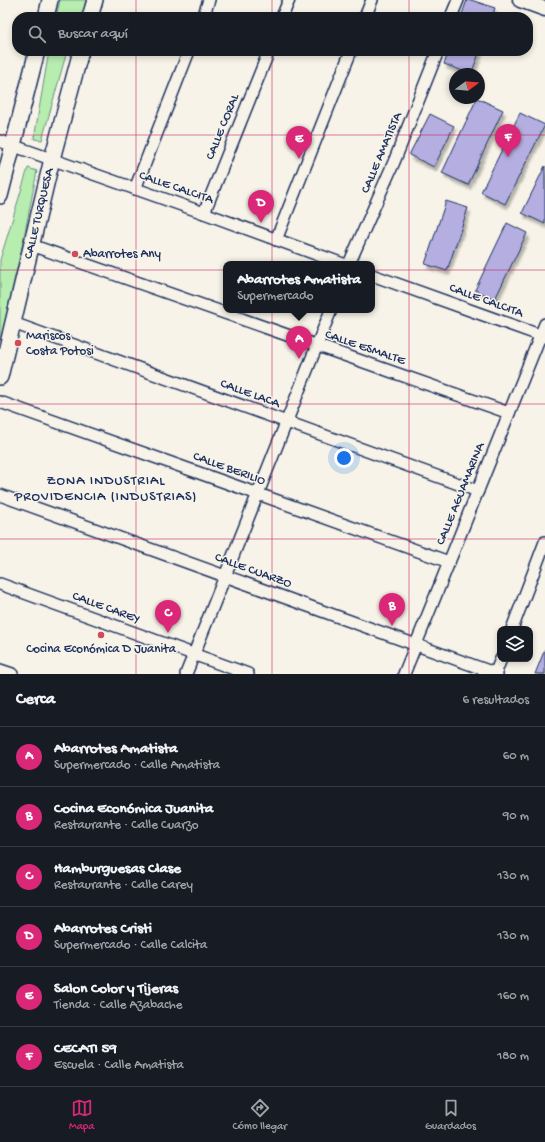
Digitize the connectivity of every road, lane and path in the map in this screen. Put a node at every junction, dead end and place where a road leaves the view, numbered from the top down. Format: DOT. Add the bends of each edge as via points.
graph roads {
  1 [pos="50,0"];
  2 [pos="95,0"];
  3 [pos="209,0"];
  4 [pos="289,0"];
  5 [pos="372,0"];
  6 [pos="458,0"];
  7 [pos="520,0"];
  8 [pos="545,9"];
  9 [pos="47,12"];
  10 [pos="91,12"];
  11 [pos="204,12"];
  12 [pos="284,12"];
  13 [pos="367,12"];
  14 [pos="453,12"];
  15 [pos="35,56"];
  16 [pos="80,56"];
  17 [pos="187,56"];
  18 [pos="267,56"];
  19 [pos="349,56"];
  20 [pos="436,56"];
  21 [pos="7,143"];
  22 [pos="52,159"];
  23 [pos="135,189"];
  24 [pos="0,196"];
  25 [pos="204,213"];
  26 [pos="276,240"];
  27 [pos="31,245"];
  28 [pos="335,261"];
  29 [pos="350,261"];
  30 [pos="375,276"];
  31 [pos="223,312"];
  32 [pos="225,313"];
  33 [pos="330,313"];
  34 [pos="13,323"];
  35 [pos="545,324"];
  36 [pos="543,336"];
  37 [pos="317,345"];
  38 [pos="0,377"];
  39 [pos="0,402"];
  40 [pos="509,413"];
  41 [pos="286,422"];
  42 [pos="478,491"];
  43 [pos="258,494"];
  44 [pos="0,495"];
  45 [pos="545,542"];
  46 [pos="449,562"];
  47 [pos="225,576"];
  48 [pos="0,584"];
  49 [pos="513,626"];
  50 [pos="416,645"];
  51 [pos="194,654"];
  52 [pos="500,662"];
  53 [pos="0,670"];
  54 [pos="12,674"];
  55 [pos="186,674"];
  56 [pos="248,674"];
  57 [pos="404,674"];
  58 [pos="496,674"];
  1 -- 9 [label="main road"];
  2 -- 10 [label="main road"];
  3 -- 11 [label="street"];
  4 -- 12 [label="street"];
  5 -- 13 [label="street"];
  6 -- 14 [label="street"];
  7 -- 8 [label="street"];
  15 -- 21 [label="main road"];
  16 -- 22 [label="main road, CALLE TURQUESA"];
  17 -- 23 [label="street"];
  18 -- 25 [label="street, CALLE CORAL"];
  19 -- 26 [label="street"];
  20 -- 29 [label="street, CALLE AMATISTA" via="394,162"];
  21 -- 22 [label="street, CALLE CALCITA"];
  21 -- 24 [label="main road"];
  22 -- 23 [label="street, CALLE CALCITA"];
  22 -- 27 [label="main road, CALLE TURQUESA"];
  23 -- 25 [label="street, CALLE CALCITA"];
  25 -- 26 [label="street, CALLE CALCITA"];
  26 -- 28 [label="street, CALLE CALCITA"];
  27 -- 31 [label="street, CALLE ESMALTE"];
  27 -- 34 [label="main road, CALLE TURQUESA"];
  30 -- 36 [label="street, CALLE CALCITA"];
  32 -- 37 [label="street, CALLE ESMALTE"];
  33 -- 37 [label="street"];
  34 -- 38 [label="main road, CALLE TURQUESA"];
  34 -- 41 [label="street, CALLE LACA"];
  35 -- 36 [label="street, CALLE AGUAMARINA"];
  36 -- 40 [label="street, CALLE AGUAMARINA"];
  37 -- 40 [label="street, CALLE ESMALTE"];
  37 -- 41 [label="street"];
  39 -- 43 [label="street, CALLE BERILIO"];
  40 -- 42 [label="street, CALLE AGUAMARINA"];
  41 -- 42 [label="street, CALLE LACA"];
  41 -- 43 [label="street"];
  42 -- 46 [label="street, CALLE AGUAMARINA"];
  43 -- 46 [label="street, CALLE BERILIO"];
  43 -- 47 [label="street"];
  44 -- 47 [label="street, CALLE CUARZO"];
  45 -- 49 [label="street"];
  46 -- 50 [label="street, CALLE AGUAMARINA"];
  47 -- 50 [label="street, CALLE CUARZO"];
  47 -- 51 [label="street"];
  48 -- 51 [label="street, CALLE CAREY"];
  50 -- 57 [label="street, CALLE AGUAMARINA"];
  50 -- 58 [label="street, CALLE CUARZO"];
  51 -- 55 [label="street"];
  51 -- 56 [label="street, CALLE CAREY"];
  52 -- 58 [label="street"];
  53 -- 54 [label="street"];
}
